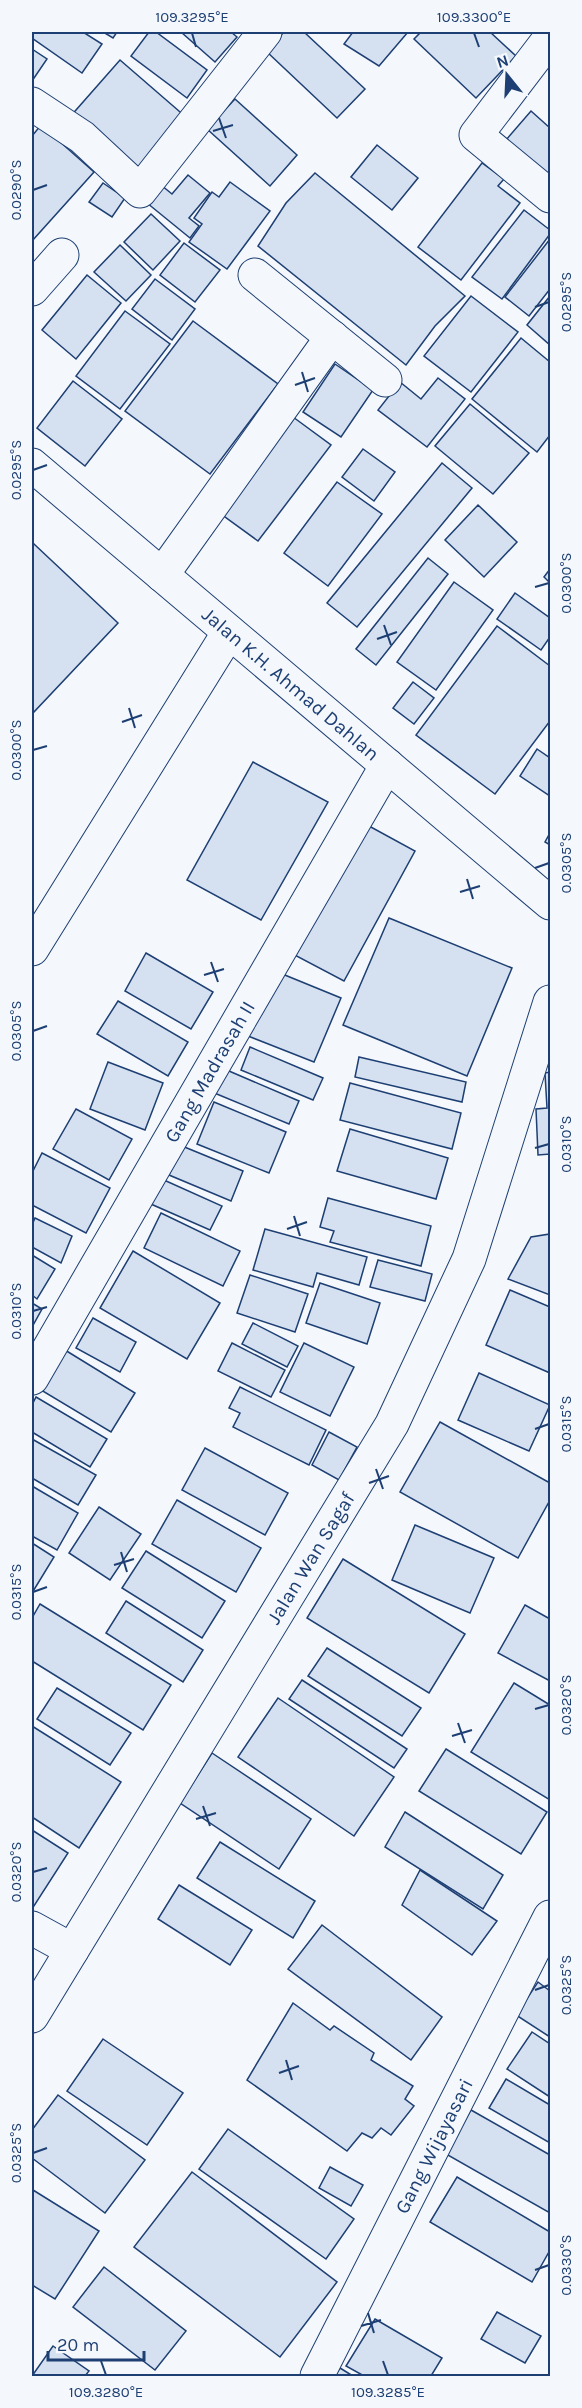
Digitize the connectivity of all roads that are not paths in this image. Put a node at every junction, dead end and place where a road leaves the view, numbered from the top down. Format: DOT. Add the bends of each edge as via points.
graph roads {
  1 [pos="265,32"];
  2 [pos="550,39"];
  3 [pos="32,104"];
  4 [pos="550,196"];
  5 [pos="62,255"];
  6 [pos="255,274"];
  7 [pos="32,289"];
  8 [pos="332,337"];
  9 [pos="385,380"];
  10 [pos="32,465"];
  11 [pos="162,575"];
  12 [pos="230,632"];
  13 [pos="387,765"];
  14 [pos="550,903"];
  15 [pos="32,949"];
  16 [pos="550,1002"];
  17 [pos="32,1378"];
  18 [pos="550,1917"];
  19 [pos="32,1928"];
  20 [pos="72,1950"];
  21 [pos="32,2016"];
  22 [pos="317,2376"];
  1 -- 3 [label="street" via="140,191 82,137"];
  2 -- 4 [label="street" via="476,135"];
  5 -- 7 [label="street"];
  6 -- 8 [label="street"];
  8 -- 9 [label="street"];
  8 -- 11 [label="street"];
  10 -- 11 [label="street, Jalan K.H. Ahmad Dahlan"];
  11 -- 12 [label="street, Jalan K.H. Ahmad Dahlan"];
  12 -- 13 [label="street, Jalan K.H. Ahmad Dahlan"];
  12 -- 15 [label="street"];
  13 -- 14 [label="street, Jalan K.H. Ahmad Dahlan"];
  13 -- 17 [label="street, Gang Madrasah II"];
  16 -- 20 [label="street, Jalan Wan Sagaf" via="469,1259 392,1424"];
  18 -- 22 [label="street, Gang Wijayasari"];
  19 -- 20 [label="street"];
  20 -- 21 [label="street, Jalan Wan Sagaf"];
}
